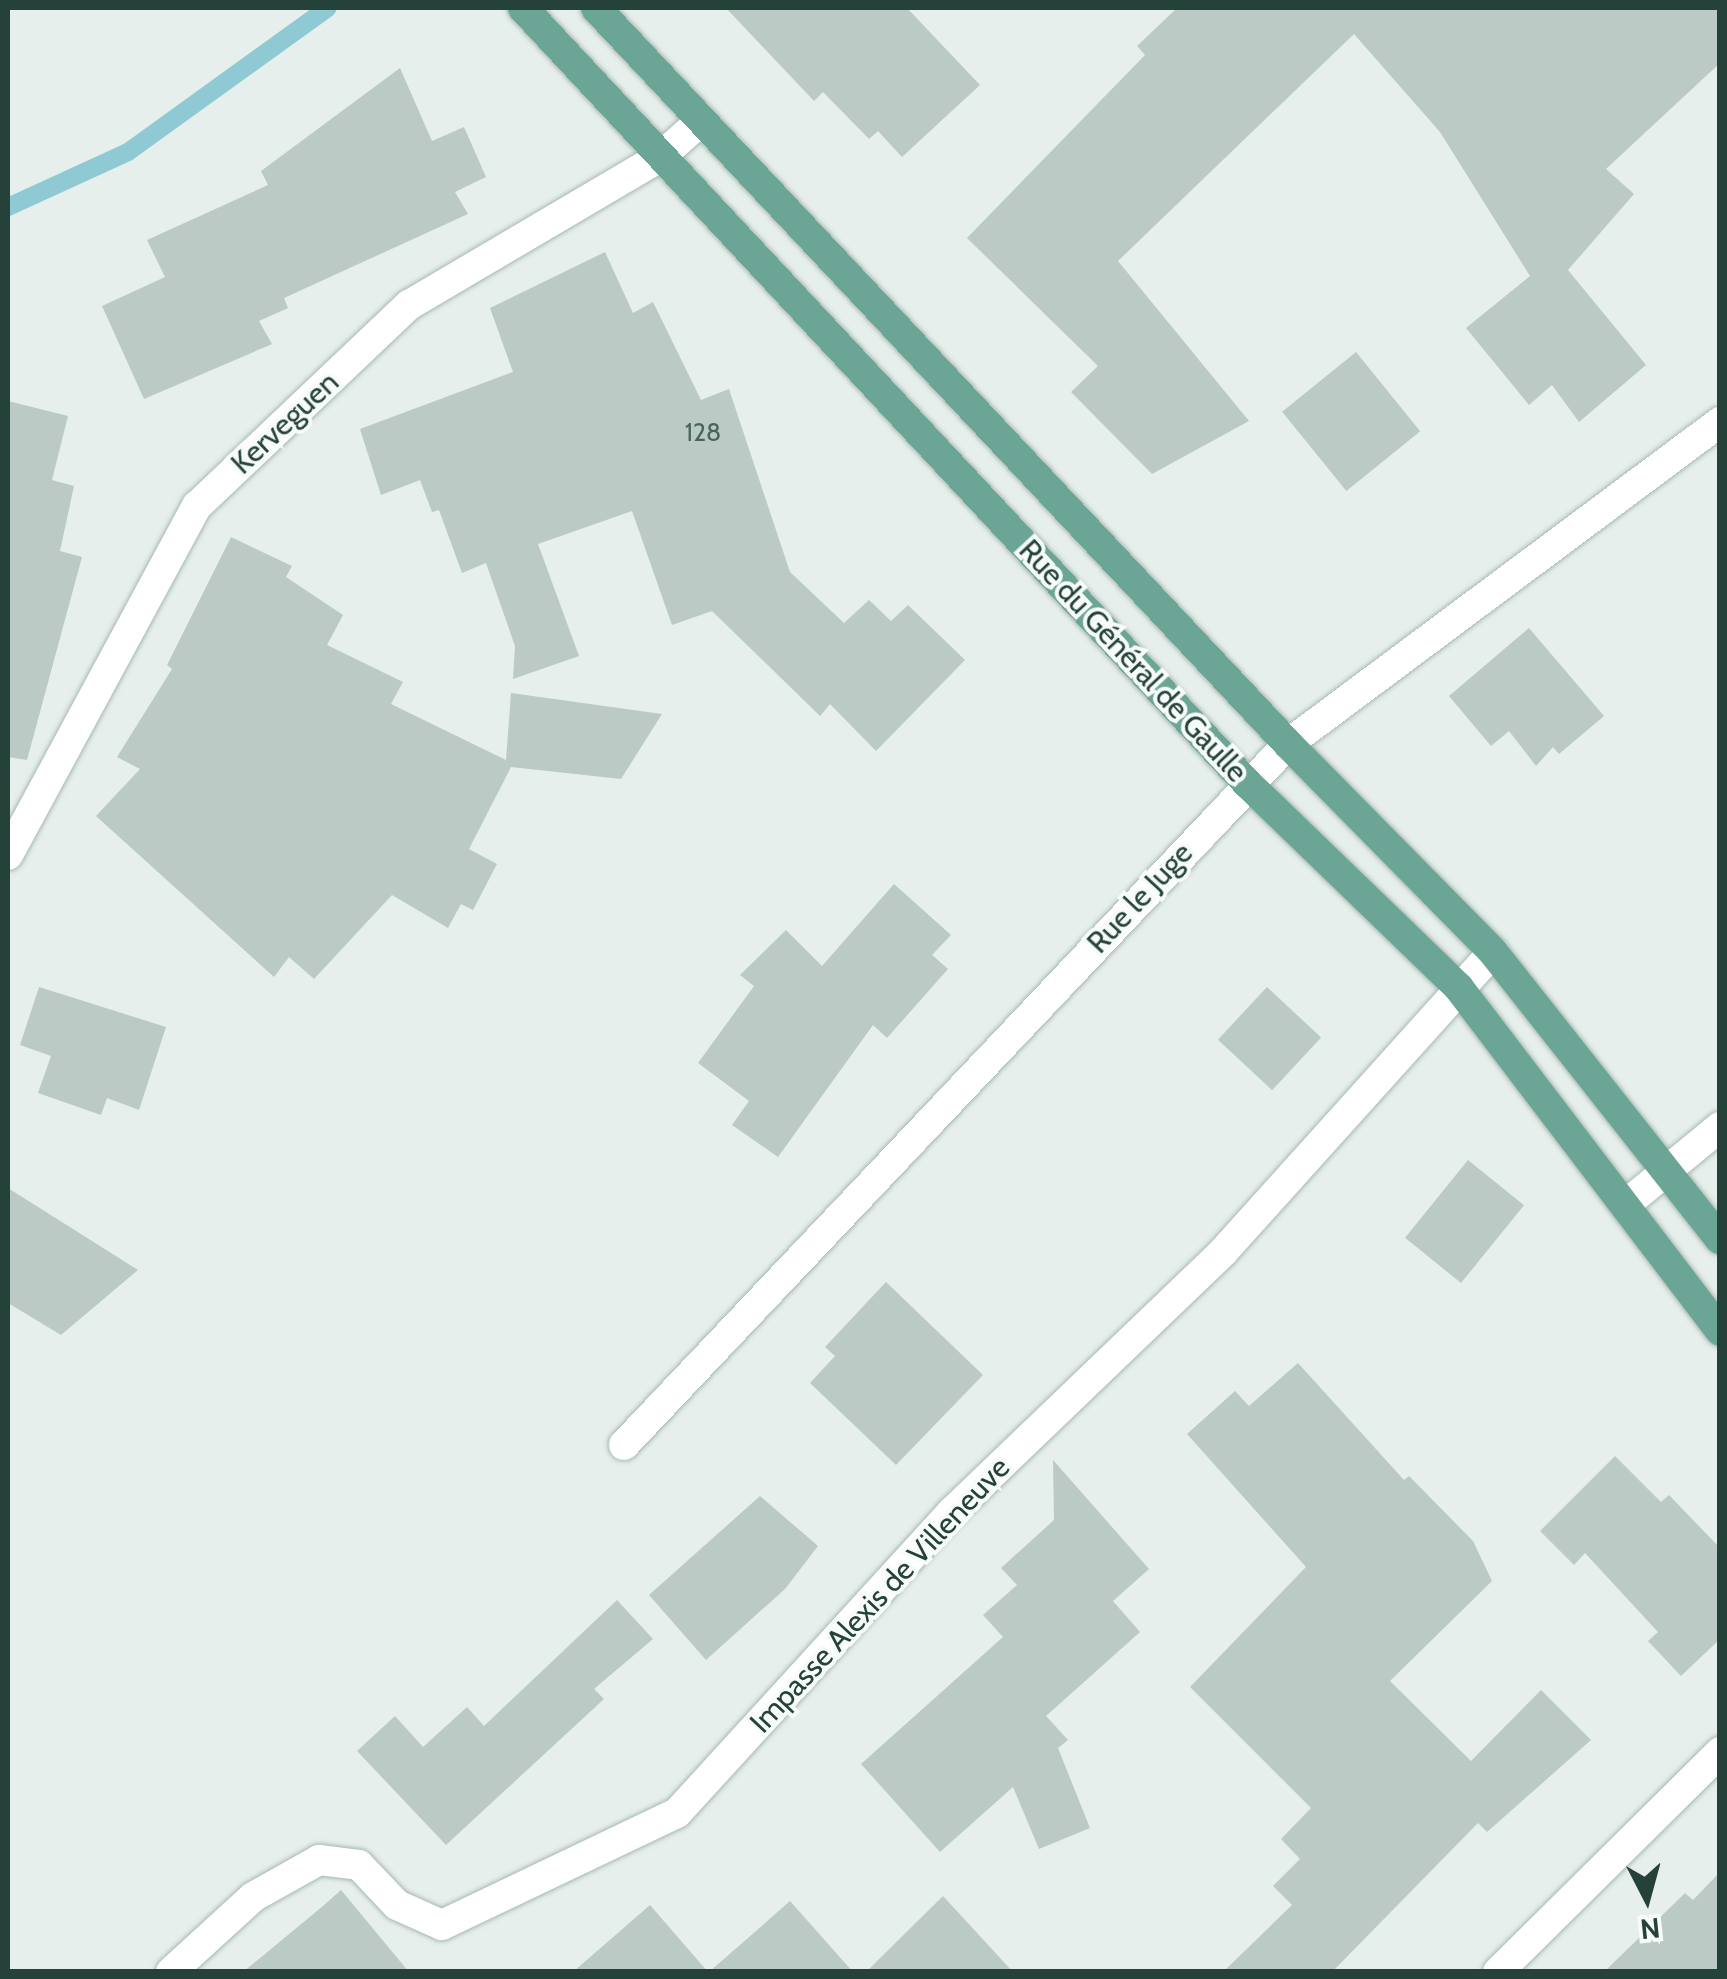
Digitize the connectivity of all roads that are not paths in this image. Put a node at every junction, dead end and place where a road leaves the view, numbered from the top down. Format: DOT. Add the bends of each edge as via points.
graph roads {
  1 [pos="523,8"];
  2 [pos="596,8"];
  3 [pos="701,121"];
  4 [pos="660,157"];
  5 [pos="1720,422"];
  6 [pos="1288,744"];
  7 [pos="1248,784"];
  8 [pos="8,855"];
  9 [pos="1492,952"];
  10 [pos="1459,988"];
  11 [pos="1720,1126"];
  12 [pos="1667,1165"];
  13 [pos="1625,1204"];
  14 [pos="1720,1239"];
  15 [pos="1720,1331"];
  16 [pos="624,1445"];
  17 [pos="1720,1752"];
  18 [pos="172,1972"];
  19 [pos="1498,1972"];
  1 -- 4 [label="main road, Rue du Général de Gaulle"];
  2 -- 3 [label="main road, Rue du Général de Gaulle"];
  3 -- 4 [label="street, Kerveguen"];
  3 -- 6 [label="main road, Rue du Général de Gaulle"];
  4 -- 7 [label="main road, Rue du Général de Gaulle"];
  4 -- 8 [label="street, Kerveguen" via="409,306 196,506"];
  5 -- 6 [label="street, Rue le Juge"];
  6 -- 7 [label="street, Rue le Juge"];
  6 -- 9 [label="main road, Rue du Général de Gaulle"];
  7 -- 10 [label="main road, Rue du Général de Gaulle"];
  7 -- 16 [label="street, Rue le Juge"];
  9 -- 10 [label="street, Impasse Alexis de Villeneuve"];
  9 -- 12 [label="main road, Rue du Général de Gaulle"];
  10 -- 13 [label="main road, Rue du Général de Gaulle"];
  10 -- 18 [label="street, Impasse Alexis de Villeneuve" via="1223,1252 952,1512 677,1813 442,1925 398,1905 359,1865 319,1860 253,1896"];
  11 -- 12 [label="street"];
  12 -- 13 [label="street"];
  12 -- 14 [label="main road, Rue du Général de Gaulle"];
  13 -- 15 [label="main road, Rue du Général de Gaulle"];
  17 -- 19 [label="street"];
}
